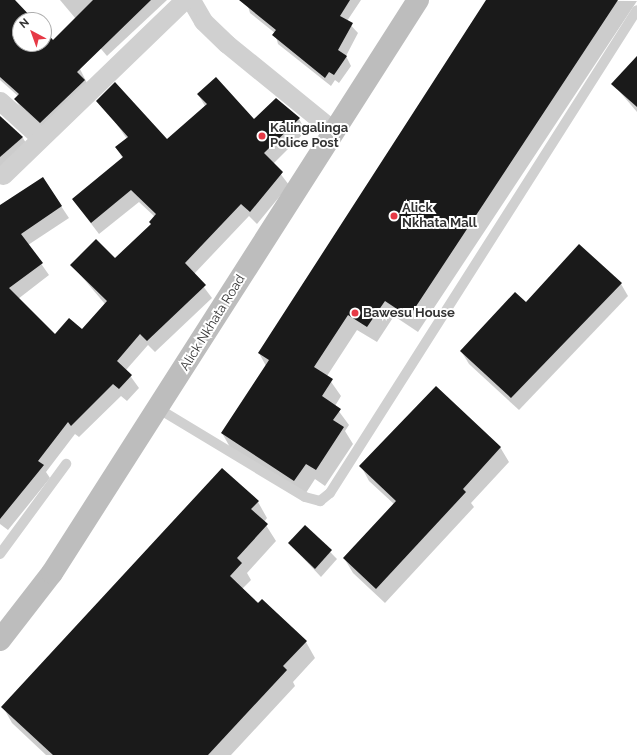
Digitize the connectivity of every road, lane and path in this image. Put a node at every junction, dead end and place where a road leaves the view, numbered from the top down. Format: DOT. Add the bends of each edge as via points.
graph roads {
  1 [pos="184,0"];
  2 [pos="192,0"];
  3 [pos="418,0"];
  4 [pos="637,10"];
  5 [pos="0,101"];
  6 [pos="334,131"];
  7 [pos="41,138"];
  8 [pos="3,175"];
  9 [pos="160,409"];
  10 [pos="66,464"];
  11 [pos="0,554"];
  12 [pos="0,640"];
  1 -- 7 [label="street"];
  2 -- 6 [label="street" via="203,21 227,44"];
  3 -- 6 [label="main road, Alick Nkhata Road"];
  4 -- 9 [label="lane" via="330,494 320,501 305,497"];
  5 -- 7 [label="street"];
  6 -- 9 [label="main road, Alick Nkhata Road"];
  7 -- 8 [label="street"];
  9 -- 12 [label="main road, Alick Nkhata Road" via="52,573"];
  10 -- 11 [label="lane"];
}
